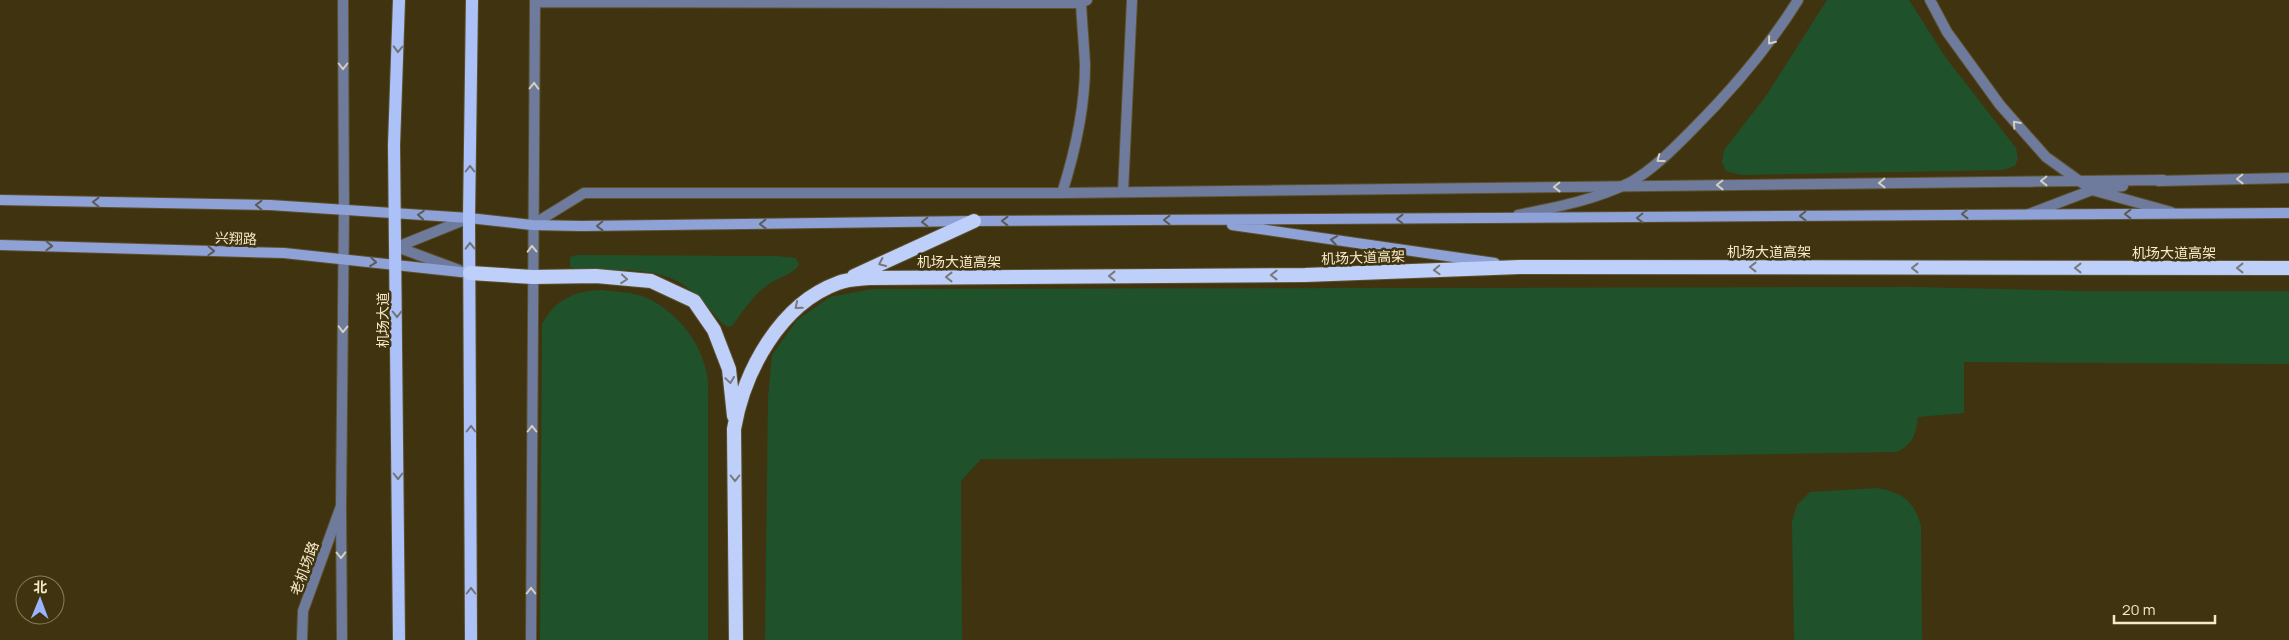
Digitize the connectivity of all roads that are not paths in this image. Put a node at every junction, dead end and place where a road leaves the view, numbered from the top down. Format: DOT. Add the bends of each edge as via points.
graph roads {
  1 [pos="343,0"];
  2 [pos="399,0"];
  3 [pos="472,0"];
  4 [pos="1132,0"];
  5 [pos="1798,0"];
  6 [pos="1930,0"];
  7 [pos="535,1"];
  8 [pos="1084,2"];
  9 [pos="2289,178"];
  10 [pos="2163,180"];
  11 [pos="2080,181"];
  12 [pos="1619,187"];
  13 [pos="2092,190"];
  14 [pos="1123,192"];
  15 [pos="1062,193"];
  16 [pos="0,200"];
  17 [pos="344,210"];
  18 [pos="396,213"];
  19 [pos="2289,213"];
  20 [pos="2029,214"];
  21 [pos="2176,214"];
  22 [pos="469,218"];
  23 [pos="1501,219"];
  24 [pos="1199,220"];
  25 [pos="974,221"];
  26 [pos="532,224"];
  27 [pos="0,245"];
  28 [pos="397,248"];
  29 [pos="343,259"];
  30 [pos="397,265"];
  31 [pos="1520,267"];
  32 [pos="2289,268"];
  33 [pos="470,274"];
  34 [pos="533,277"];
  35 [pos="840,282"];
  36 [pos="734,429"];
  37 [pos="340,506"];
  38 [pos="302,640"];
  39 [pos="342,640"];
  40 [pos="399,640"];
  41 [pos="471,640"];
  42 [pos="531,640"];
  43 [pos="736,640"];
  1 -- 17 [label="street, one-way"];
  2 -- 18 [label="main road, 机场大道, one-way" via="394,145"];
  22 -- 3 [label="main road, one-way"];
  4 -- 14 [label="street"];
  5 -- 12 [label="street, one-way" via="1778,31 1725,97 1671,151"];
  11 -- 6 [label="street, one-way" via="2046,157 2000,105 1947,32"];
  7 -- 8 [label="street"];
  26 -- 7 [label="street, one-way"];
  8 -- 15 [label="street" via="1082,107"];
  9 -- 10 [label="street, one-way"];
  10 -- 11 [label="street"];
  10 -- 13 [label="street"];
  11 -- 12 [label="street, one-way"];
  11 -- 13 [label="street"];
  12 -- 14 [label="street, one-way"];
  12 -- 23 [label="street" via="1591,199"];
  13 -- 20 [label="street"];
  13 -- 21 [label="street"];
  14 -- 15 [label="street"];
  15 -- 26 [label="street" via="584,193"];
  17 -- 16 [label="main road, one-way" via="270,205"];
  17 -- 18 [label="main road"];
  17 -- 29 [label="street"];
  22 -- 18 [label="main road, one-way"];
  18 -- 28 [label="main road, 机场大道"];
  19 -- 21 [label="main road"];
  21 -- 20 [label="main road, one-way"];
  20 -- 23 [label="main road, one-way"];
  22 -- 26 [label="main road"];
  22 -- 28 [label="street"];
  33 -- 22 [label="main road, one-way"];
  23 -- 24 [label="main road, one-way"];
  24 -- 25 [label="main road, one-way"];
  31 -- 24 [label="main road, one-way"];
  25 -- 26 [label="main road, one-way"];
  25 -- 35 [label="highway, one-way"];
  34 -- 26 [label="street, one-way"];
  27 -- 29 [label="main road, 兴翔路, one-way" via="284,253"];
  28 -- 30 [label="main road, 机场大道"];
  28 -- 33 [label="street"];
  29 -- 30 [label="main road, 兴翔路, one-way"];
  29 -- 37 [label="street, one-way"];
  30 -- 33 [label="main road, 兴翔路"];
  30 -- 40 [label="main road, 机场大道, one-way"];
  32 -- 31 [label="highway, 机场大道高架, one-way"];
  31 -- 35 [label="highway, 机场大道高架, one-way" via="1305,275 869,278"];
  33 -- 34 [label="highway"];
  41 -- 33 [label="main road, one-way"];
  34 -- 36 [label="highway, one-way" via="596,276 652,281 694,301 714,330 729,370"];
  42 -- 34 [label="street, one-way"];
  35 -- 36 [label="highway, 机场大道高架, one-way" via="817,292 785,318 756,367 738,410"];
  36 -- 43 [label="highway, 机场大道高架, one-way"];
  37 -- 38 [label="street, 老机场路" via="303,611"];
  37 -- 39 [label="street, one-way"];
}
